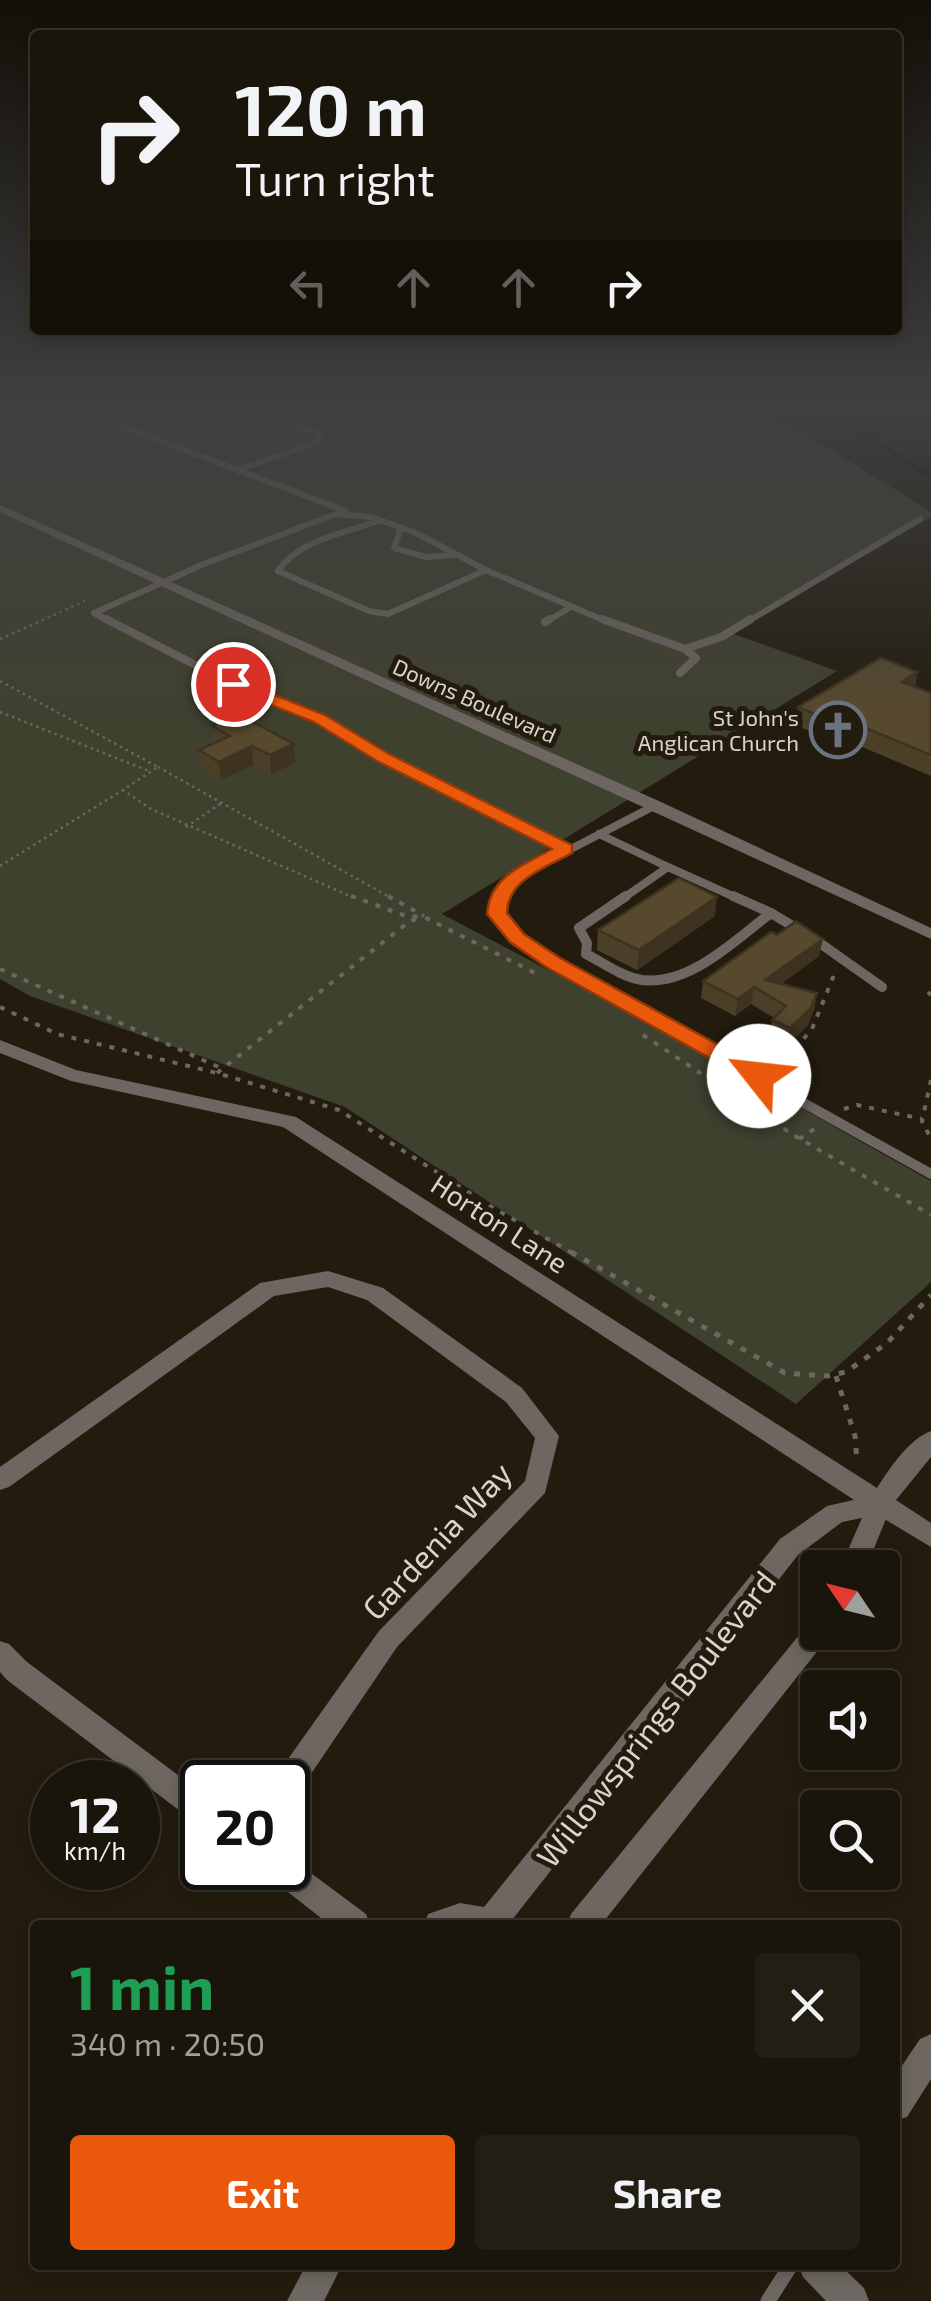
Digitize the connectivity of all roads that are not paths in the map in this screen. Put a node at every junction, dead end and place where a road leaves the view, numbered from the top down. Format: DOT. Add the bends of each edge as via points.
graph roads {
  1 [pos="9,512"];
  2 [pos="350,513"];
  3 [pos="920,519"];
  4 [pos="379,521"];
  5 [pos="401,528"];
  6 [pos="462,555"];
  7 [pos="486,570"];
  8 [pos="159,583"];
  9 [pos="570,607"];
  10 [pos="545,622"];
  11 [pos="685,648"];
  12 [pos="680,673"];
  13 [pos="656,805"];
  14 [pos="598,834"];
  15 [pos="566,849"];
  16 [pos="668,868"];
  17 [pos="771,913"];
  18 [pos="931,934"];
  19 [pos="882,988"];
  20 [pos="0,1046"];
  21 [pos="931,1174"];
  22 [pos="931,1441"];
  23 [pos="0,1480"];
  24 [pos="880,1504"];
  25 [pos="931,1536"];
  26 [pos="861,1550"];
  27 [pos="803,1650"];
  28 [pos="0,1653"];
  29 [pos="303,1760"];
  30 [pos="180,1793"];
  31 [pos="309,1890"];
  32 [pos="348,1920"];
  33 [pos="498,1920"];
  34 [pos="586,1920"];
  35 [pos="931,2050"];
  36 [pos="900,2097"];
  37 [pos="323,2270"];
  38 [pos="788,2270"];
  39 [pos="820,2270"];
  40 [pos="305,2301"];
  41 [pos="768,2301"];
  42 [pos="850,2301"];
  1 -- 8 [label="street, Downs Boulevard"];
  2 -- 4 [label="lane"];
  2 -- 8 [label="lane"];
  3 -- 11 [label="lane" via="721,637"];
  4 -- 5 [label="lane"];
  4 -- 7 [label="lane" via="300,550 278,572 388,614"];
  5 -- 6 [label="lane"];
  5 -- 6 [label="lane" via="394,548 404,554"];
  6 -- 7 [label="lane"];
  7 -- 9 [label="lane"];
  8 -- 13 [label="street, Downs Boulevard"];
  8 -- 15 [label="lane" via="94,613 252,694 320,718"];
  9 -- 10 [label="lane"];
  9 -- 11 [label="lane"];
  11 -- 12 [label="lane" via="696,658"];
  13 -- 14 [label="lane"];
  13 -- 18 [label="street, Downs Boulevard"];
  14 -- 15 [label="lane"];
  14 -- 16 [label="lane"];
  15 -- 21 [label="lane" via="508,881 497,914 517,938"];
  16 -- 17 [label="lane"];
  16 -- 17 [label="lane" via="579,928 586,954 648,982 679,977"];
  17 -- 19 [label="lane"];
  20 -- 24 [label="street, Horton Lane" via="71,1075 289,1122"];
  22 -- 24 [label="street"];
  23 -- 29 [label="street, Gardenia Way" via="268,1289 283,1286 328,1279 375,1294 514,1395 547,1436 536,1486 388,1638"];
  24 -- 25 [label="street, Horton Lane"];
  24 -- 26 [label="street"];
  24 -- 33 [label="street, Willowsprings Boulevard" via="836,1513 789,1547"];
  27 -- 34 [label="street"];
  28 -- 30 [label="street"];
  31 -- 32 [label="street"];
  35 -- 36 [label="street"];
  37 -- 40 [label="street"];
  38 -- 41 [label="lane"];
  39 -- 42 [label="street"];
}
